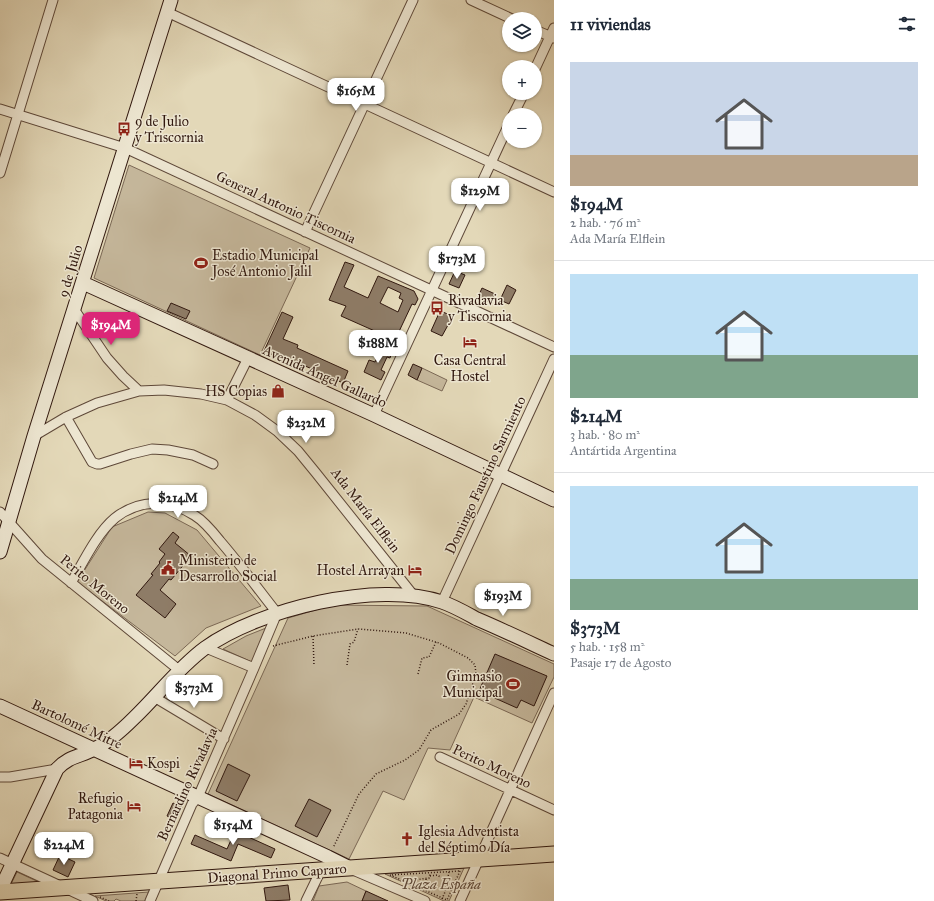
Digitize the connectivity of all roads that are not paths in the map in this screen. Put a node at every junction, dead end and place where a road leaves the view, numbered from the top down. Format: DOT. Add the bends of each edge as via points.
graph roads {
  1 [pos="53,0"];
  2 [pos="413,0"];
  3 [pos="471,0"];
  4 [pos="169,6"];
  5 [pos="502,14"];
  6 [pos="554,28"];
  7 [pos="542,33"];
  8 [pos="552,37"];
  9 [pos="540,60"];
  10 [pos="365,104"];
  11 [pos="0,109"];
  12 [pos="18,114"];
  13 [pos="502,139"];
  14 [pos="125,148"];
  15 [pos="491,163"];
  16 [pos="0,173"];
  17 [pos="554,192"];
  18 [pos="305,232"];
  19 [pos="83,282"];
  20 [pos="432,290"];
  21 [pos="74,309"];
  22 [pos="554,347"];
  23 [pos="248,358"];
  24 [pos="554,359"];
  25 [pos="139,390"];
  26 [pos="227,400"];
  27 [pos="374,415"];
  28 [pos="66,417"];
  29 [pos="34,436"];
  30 [pos="213,464"];
  31 [pos="501,475"];
  32 [pos="554,500"];
  33 [pos="0,512"];
  34 [pos="9,522"];
  35 [pos="0,552"];
  36 [pos="71,584"];
  37 [pos="414,596"];
  38 [pos="442,602"];
  39 [pos="277,613"];
  40 [pos="206,648"];
  41 [pos="554,654"];
  42 [pos="254,668"];
  43 [pos="179,670"];
  44 [pos="554,693"];
  45 [pos="154,697"];
  46 [pos="0,706"];
  47 [pos="224,739"];
  48 [pos="95,749"];
  49 [pos="440,757"];
  50 [pos="57,769"];
  51 [pos="0,777"];
  52 [pos="510,790"];
  53 [pos="198,797"];
  54 [pos="554,810"];
  55 [pos="554,854"];
  56 [pos="0,858"];
  57 [pos="480,860"];
  58 [pos="13,864"];
  59 [pos="350,868"];
  60 [pos="321,870"];
  61 [pos="158,881"];
  62 [pos="65,888"];
  63 [pos="0,891"];
  64 [pos="93,901"];
  65 [pos="150,901"];
  66 [pos="306,901"];
  67 [pos="425,901"];
  68 [pos="460,901"];
  1 -- 12 [label="street"];
  2 -- 10 [label="street"];
  3 -- 5 [label="street"];
  4 -- 10 [label="street"];
  4 -- 14 [label="street, 9 de Julio"];
  6 -- 8 [label="street"];
  7 -- 8 [label="street"];
  8 -- 9 [label="street"];
  10 -- 15 [label="street"];
  10 -- 18 [label="street"];
  11 -- 12 [label="street, General Antonio Tiscornia"];
  12 -- 14 [label="street, General Antonio Tiscornia"];
  12 -- 16 [label="street"];
  13 -- 15 [label="street"];
  14 -- 18 [label="street, General Antonio Tiscornia"];
  14 -- 19 [label="street, 9 de Julio"];
  15 -- 17 [label="street"];
  15 -- 20 [label="street"];
  18 -- 20 [label="street, General Antonio Tiscornia"];
  19 -- 21 [label="street, 9 de Julio"];
  19 -- 23 [label="street, Avenida Ángel Gallardo"];
  20 -- 22 [label="street, General Antonio Tiscornia"];
  20 -- 27 [label="street"];
  21 -- 25 [label="street" via="107,358"];
  21 -- 29 [label="street, 9 de Julio"];
  23 -- 26 [label="street"];
  23 -- 27 [label="street, Avenida Ángel Gallardo"];
  24 -- 31 [label="street, Domingo Faustino Sarmiento"];
  25 -- 26 [label="street, Ada María Elflein" via="179,391"];
  25 -- 28 [label="street, Ada María Elflein" via="97,403"];
  26 -- 37 [label="street, Ada María Elflein" via="255,415 298,451"];
  27 -- 31 [label="street, Avenida Ángel Gallardo"];
  28 -- 29 [label="street, Ada María Elflein"];
  28 -- 30 [label="street" via="94,464 152,449 193,455"];
  29 -- 34 [label="street, 9 de Julio"];
  31 -- 32 [label="street, Avenida Ángel Gallardo"];
  31 -- 38 [label="street, Domingo Faustino Sarmiento"];
  33 -- 34 [label="street, Perito Moreno"];
  34 -- 35 [label="street, 9 de Julio"];
  34 -- 36 [label="street, Perito Moreno" via="42,560"];
  36 -- 39 [label="street" via="104,529 115,518 133,507 160,503 178,507 195,516 212,531"];
  36 -- 43 [label="street, Perito Moreno"];
  37 -- 38 [label="street"];
  37 -- 39 [label="street" via="384,594 354,597"];
  38 -- 41 [label="street"];
  39 -- 40 [label="street" via="245,626"];
  39 -- 42 [label="street, Bernardino Rivadavia"];
  40 -- 42 [label="street"];
  40 -- 43 [label="street"];
  42 -- 47 [label="street, Bernardino Rivadavia"];
  43 -- 45 [label="street"];
  44 -- 52 [label="street"];
  45 -- 47 [label="street"];
  45 -- 48 [label="street" via="134,719"];
  46 -- 48 [label="street, Bartolomé Mitre"];
  47 -- 53 [label="street, Bernardino Rivadavia"];
  48 -- 50 [label="street" via="70,758"];
  48 -- 53 [label="street, Bartolomé Mitre"];
  49 -- 52 [label="street, Perito Moreno"];
  50 -- 51 [label="street"];
  50 -- 58 [label="street"];
  52 -- 54 [label="street, Perito Moreno"];
  52 -- 57 [label="street"];
  53 -- 59 [label="street, Bartolomé Mitre"];
  53 -- 61 [label="street, Bernardino Rivadavia" via="192,804"];
  55 -- 57 [label="main road, Diagonal Primo Capraro"];
  56 -- 58 [label="street"];
  57 -- 59 [label="main road, Diagonal Primo Capraro"];
  57 -- 68 [label="street"];
  58 -- 62 [label="street"];
  58 -- 63 [label="street"];
  59 -- 60 [label="main road, Diagonal Primo Capraro"];
  59 -- 67 [label="street, Bartolomé Mitre"];
  60 -- 61 [label="main road, Diagonal Primo Capraro"];
  60 -- 66 [label="street"];
  61 -- 62 [label="main road, Diagonal Primo Capraro"];
  61 -- 65 [label="street, Bernardino Rivadavia"];
  62 -- 63 [label="main road, Diagonal Primo Capraro"];
  62 -- 64 [label="street"];
}
